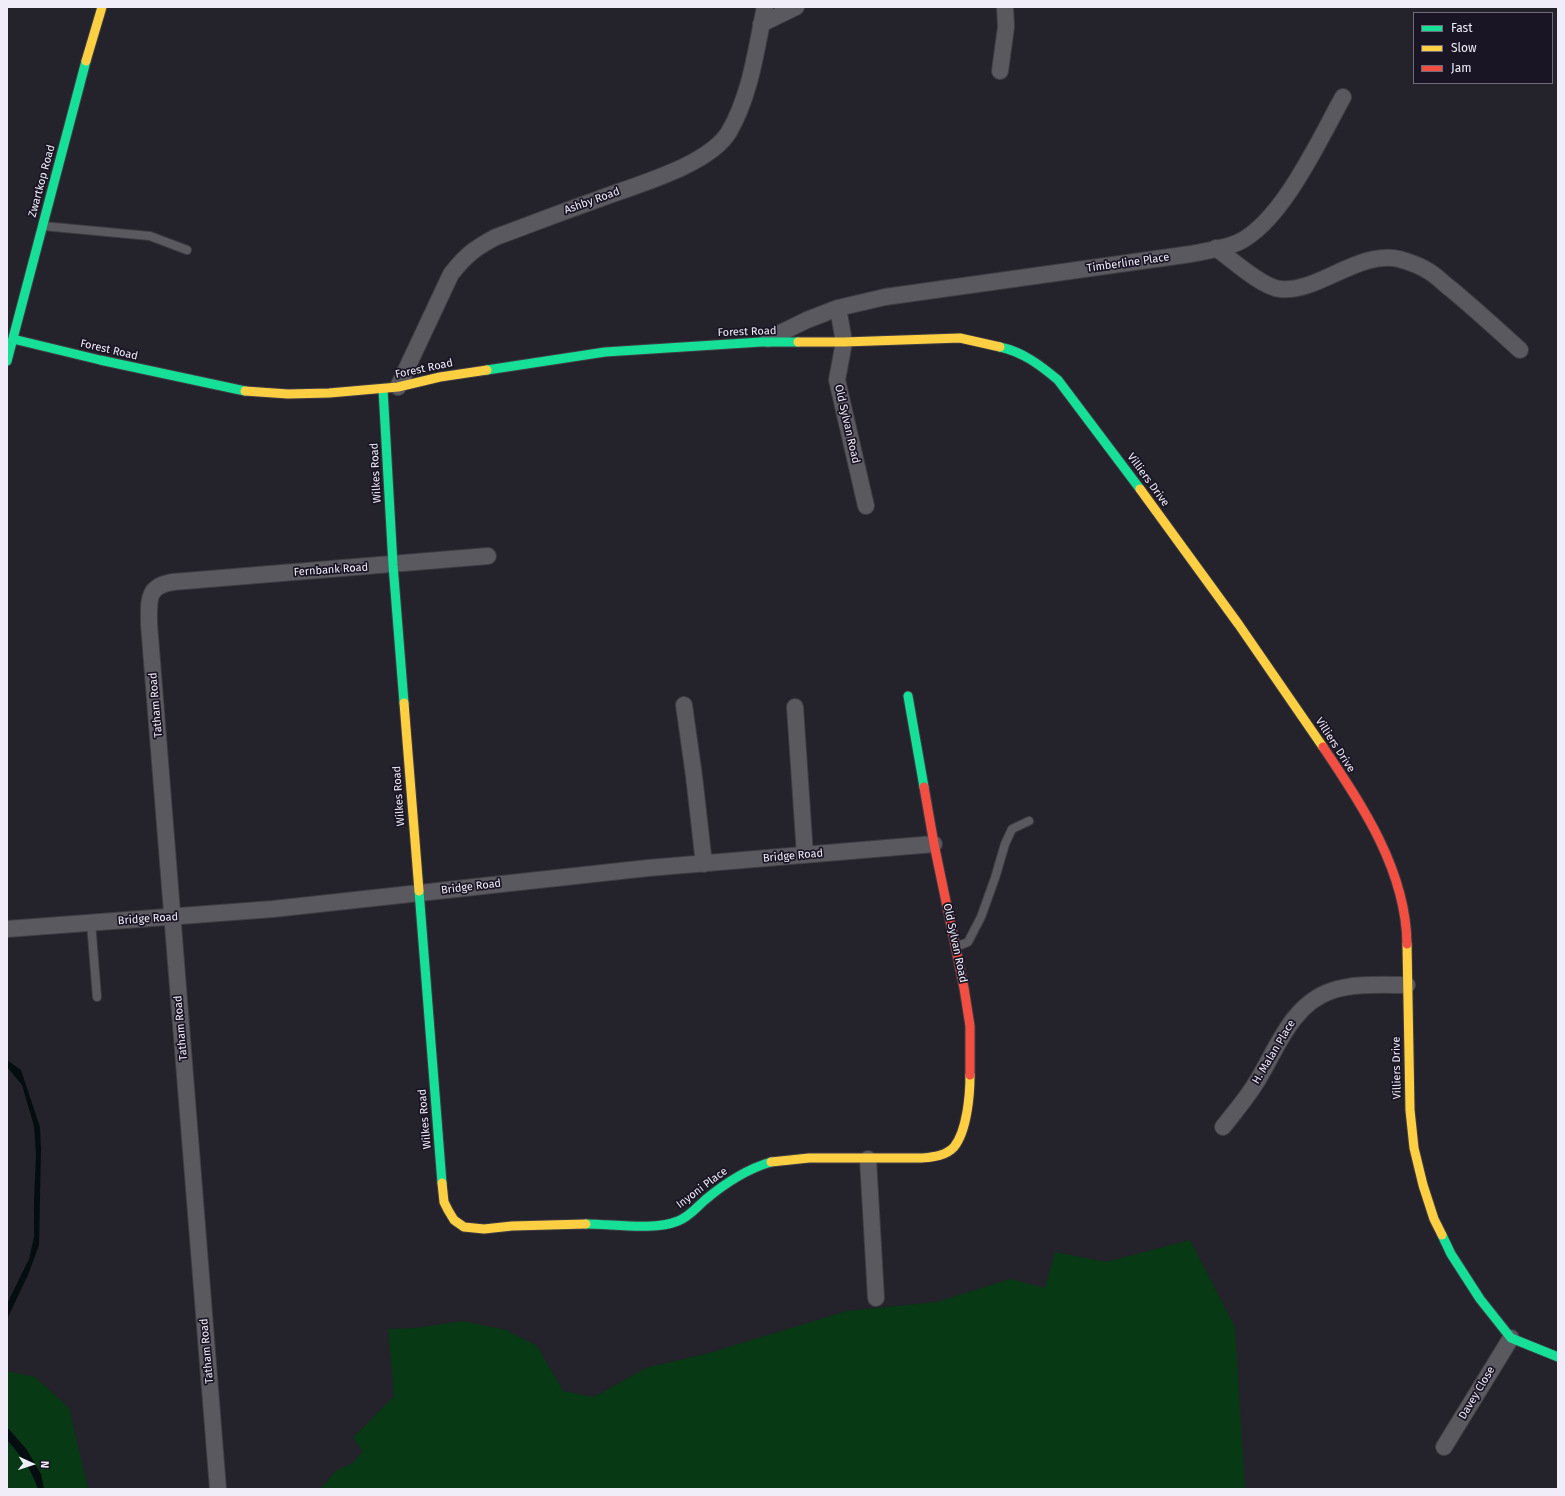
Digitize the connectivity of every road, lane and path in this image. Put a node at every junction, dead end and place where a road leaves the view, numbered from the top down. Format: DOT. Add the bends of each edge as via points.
graph roads {
  1 [pos="102,7"];
  2 [pos="765,7"];
  3 [pos="796,7"];
  4 [pos="1005,7"];
  5 [pos="761,24"];
  6 [pos="1000,71"];
  7 [pos="1343,97"];
  8 [pos="42,226"];
  9 [pos="1216,248"];
  10 [pos="187,250"];
  11 [pos="838,308"];
  12 [pos="13,339"];
  13 [pos="761,342"];
  14 [pos="844,342"];
  15 [pos="1520,350"];
  16 [pos="7,361"];
  17 [pos="391,388"];
  18 [pos="866,506"];
  19 [pos="488,556"];
  20 [pos="393,565"];
  21 [pos="173,582"];
  22 [pos="908,696"];
  23 [pos="684,705"];
  24 [pos="795,707"];
  25 [pos="1029,821"];
  26 [pos="934,844"];
  27 [pos="805,855"];
  28 [pos="704,864"];
  29 [pos="418,894"];
  30 [pos="172,917"];
  31 [pos="91,923"];
  32 [pos="7,929"];
  33 [pos="956,947"];
  34 [pos="1407,985"];
  35 [pos="96,997"];
  36 [pos="1223,1127"];
  37 [pos="914,1158"];
  38 [pos="868,1159"];
  39 [pos="444,1202"];
  40 [pos="876,1298"];
  41 [pos="1511,1338"];
  42 [pos="1558,1357"];
  43 [pos="1444,1447"];
  44 [pos="218,1489"];
  1 -- 8 [label="street, Zwartkop Road"];
  2 -- 5 [label="street, Ashby Road"];
  3 -- 5 [label="street"];
  4 -- 6 [label="street" via="1006,27"];
  5 -- 17 [label="street, Ashby Road" via="754,64 741,107 728,133 709,152 680,169 496,236 476,247 452,274"];
  7 -- 9 [label="street, Timberline Place" via="1291,190 1269,218 1256,232 1237,243"];
  8 -- 10 [label="lane" via="150,236"];
  8 -- 12 [label="street, Zwartkop Road"];
  9 -- 11 [label="street, Timberline Place" via="1191,254 885,297"];
  9 -- 15 [label="street" via="1267,285 1279,289 1311,283 1367,261 1398,259 1415,264 1430,272 1462,298"];
  11 -- 13 [label="street, Timberline Place"];
  11 -- 14 [label="street"];
  12 -- 16 [label="street, Zwartkop Road"];
  12 -- 17 [label="street, Forest Road" via="236,390 329,394"];
  13 -- 14 [label="street, Forest Road"];
  13 -- 17 [label="street, Forest Road" via="604,352 440,377"];
  14 -- 18 [label="street, Old Sylvan Road" via="836,380"];
  14 -- 34 [label="street, Villiers Drive" via="940,338 978,341 1023,354 1058,380 1206,579 1336,766 1364,812 1398,886 1403,906 1407,935"];
  17 -- 20 [label="street, Wilkes Road"];
  19 -- 20 [label="street, Fernbank Road"];
  20 -- 21 [label="street, Fernbank Road"];
  20 -- 29 [label="street, Wilkes Road"];
  21 -- 30 [label="street, Tatham Road" via="156,587 151,593 149,604"];
  22 -- 26 [label="street, Old Sylvan Road"];
  23 -- 28 [label="street"];
  24 -- 27 [label="street"];
  25 -- 33 [label="lane" via="1012,829 981,917 968,942"];
  26 -- 27 [label="street, Bridge Road"];
  26 -- 33 [label="street, Old Sylvan Road"];
  27 -- 28 [label="street, Bridge Road"];
  28 -- 29 [label="street, Bridge Road" via="474,886"];
  29 -- 30 [label="street, Bridge Road"];
  29 -- 39 [label="street, Wilkes Road"];
  30 -- 31 [label="street, Bridge Road"];
  30 -- 44 [label="street, Tatham Road"];
  31 -- 32 [label="street, Bridge Road"];
  31 -- 35 [label="lane"];
  33 -- 37 [label="street, Old Sylvan Road" via="970,1026 967,1111 960,1136 953,1148 933,1157"];
  34 -- 36 [label="street, H. Malan Place" via="1356,986 1332,990 1316,998 1301,1010 1284,1032 1255,1085"];
  34 -- 41 [label="street, Villiers Drive" via="1410,1110 1414,1148 1423,1185 1434,1219 1451,1254 1480,1299"];
  37 -- 38 [label="street, Inyoni Place"];
  38 -- 39 [label="street, Inyoni Place" via="800,1158 759,1165 728,1183 688,1216 677,1221 650,1225 591,1224 478,1229 457,1223"];
  38 -- 40 [label="street"];
  41 -- 42 [label="street, Villiers Drive"];
  41 -- 43 [label="street, Davey Close"];
}
